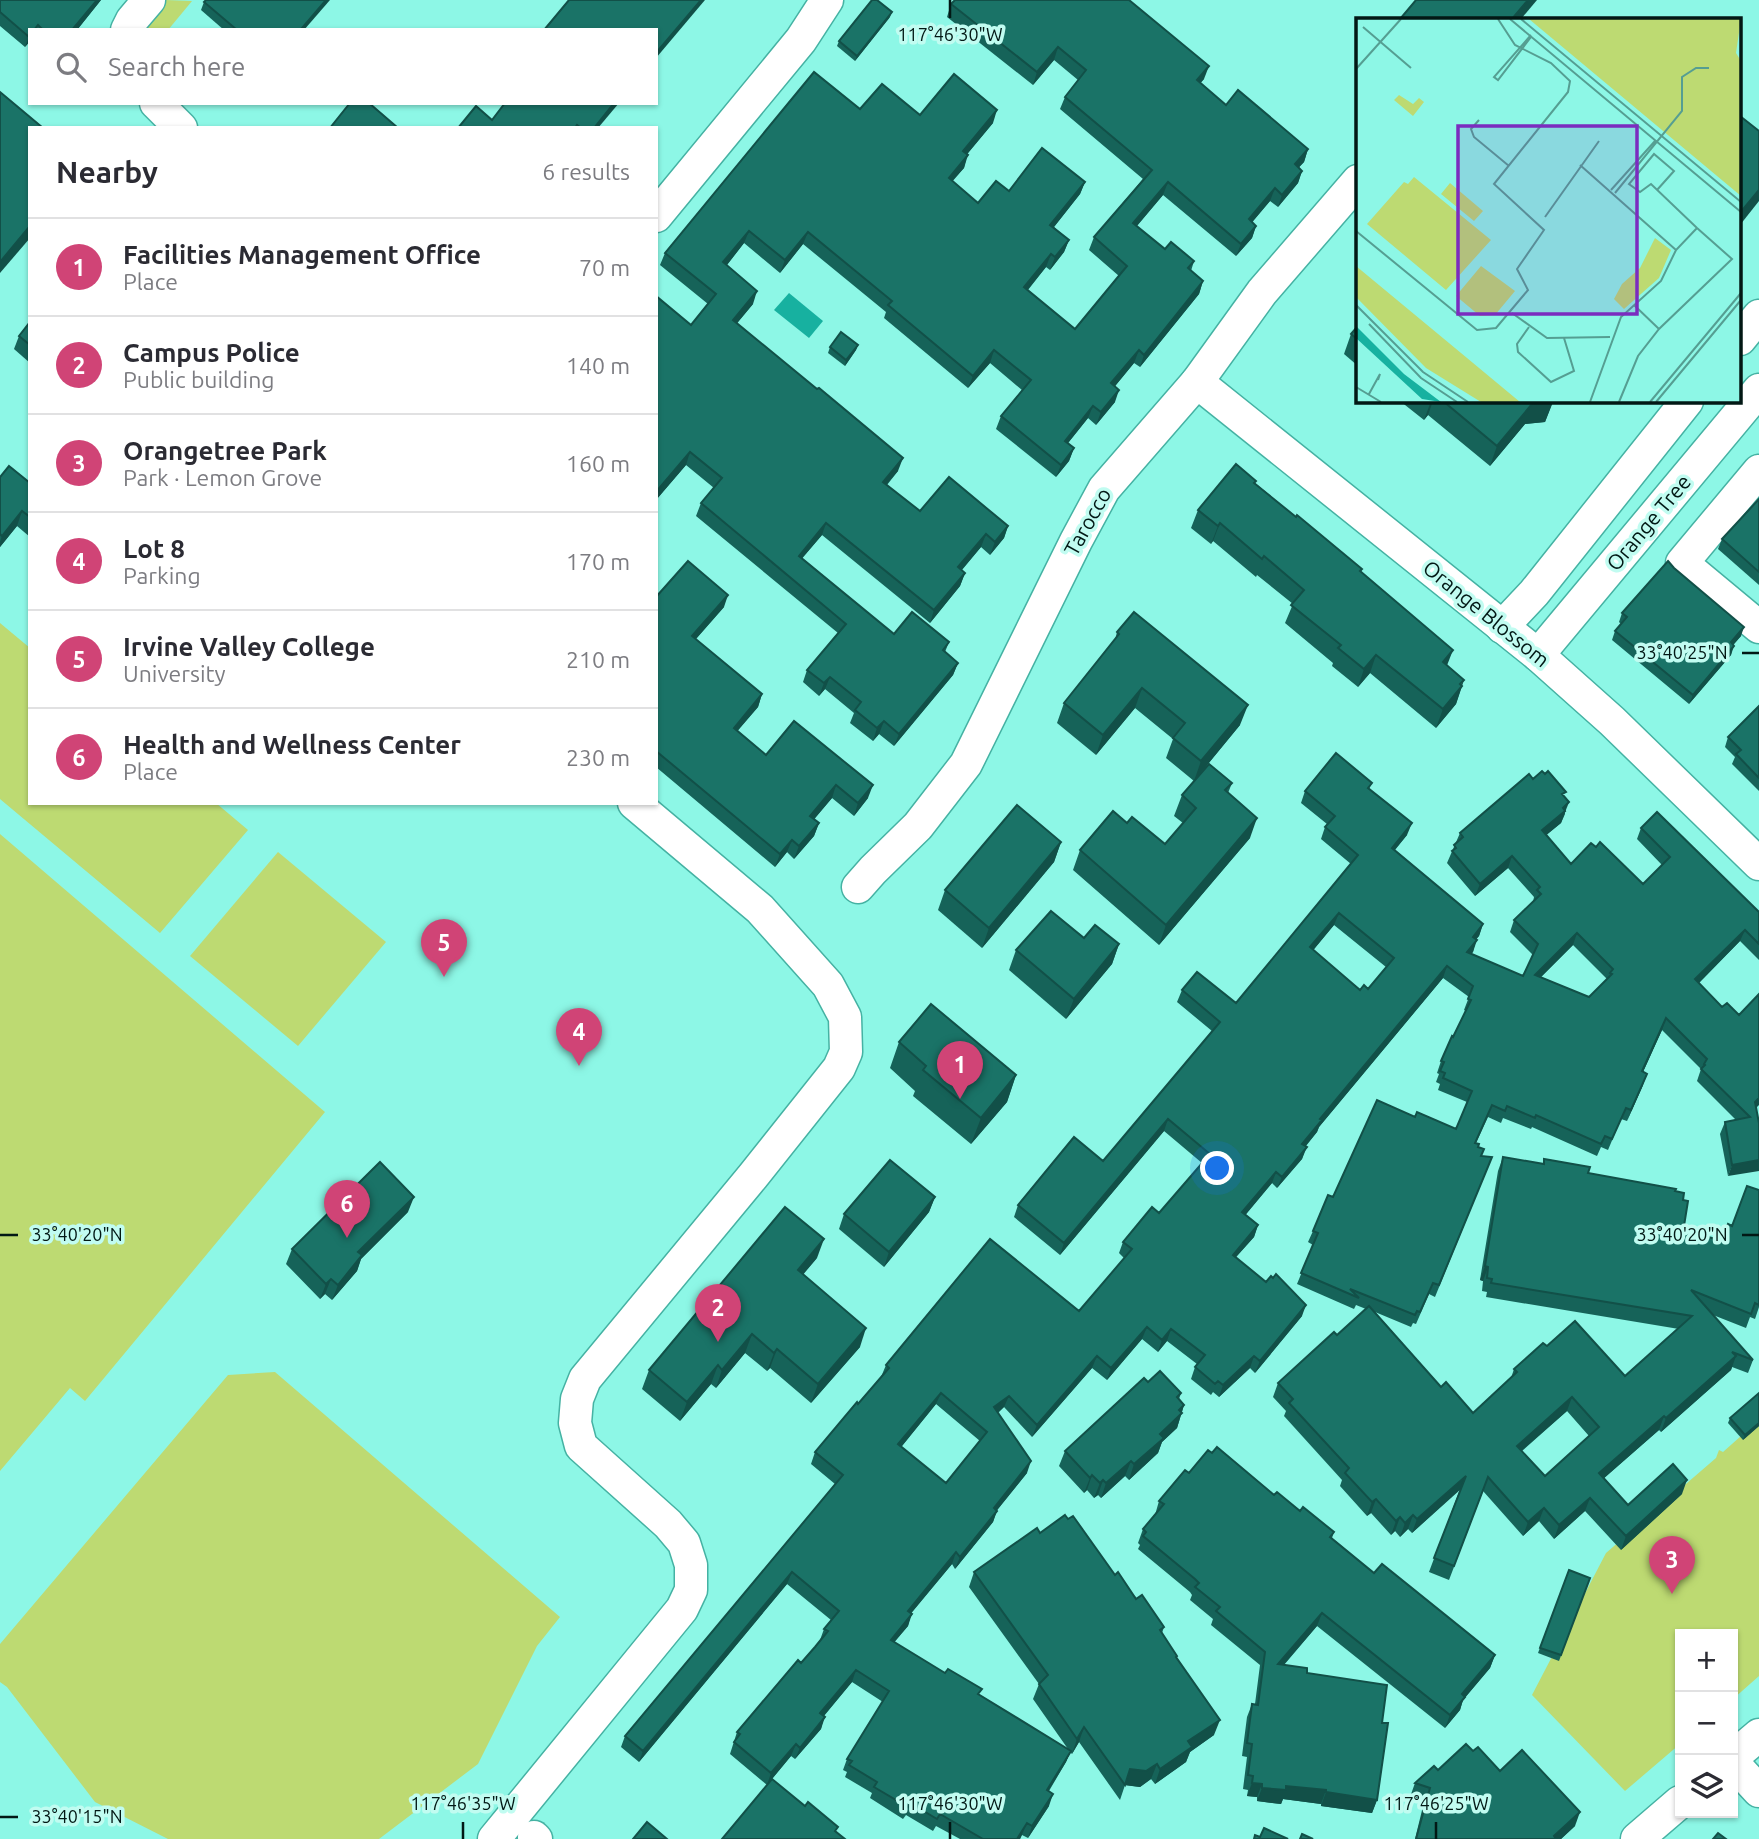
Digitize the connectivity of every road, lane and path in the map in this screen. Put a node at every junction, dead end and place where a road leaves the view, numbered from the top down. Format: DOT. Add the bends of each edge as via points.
graph roads {
  1 [pos="149,0"];
  2 [pos="827,0"];
  3 [pos="128,28"];
  4 [pos="158,105"];
  5 [pos="179,126"];
  6 [pos="1356,183"];
  7 [pos="658,214"];
  8 [pos="1759,316"];
  9 [pos="1742,337"];
  10 [pos="1196,382"];
  11 [pos="1759,390"];
  12 [pos="1687,402"];
  13 [pos="1759,471"];
  14 [pos="1502,627"];
  15 [pos="1759,627"];
  16 [pos="1538,656"];
  17 [pos="636,805"];
  18 [pos="1759,864"];
  19 [pos="858,887"];
  20 [pos="1759,1735"];
  21 [pos="1735,1755"];
  22 [pos="1738,1768"];
  23 [pos="1759,1791"];
  24 [pos="1675,1806"];
  25 [pos="494,1839"];
  26 [pos="1637,1839"];
  1 -- 3 [label="street"];
  2 -- 7 [label="street" via="801,40"];
  4 -- 5 [label="street"];
  6 -- 10 [label="street, Tarocco" via="1262,292"];
  8 -- 9 [label="street"];
  10 -- 14 [label="street, Orange Blossom"];
  10 -- 19 [label="street, Tarocco" via="1104,489 966,764 918,826"];
  11 -- 16 [label="street, Orange Tree"];
  12 -- 14 [label="street"];
  13 -- 15 [label="street" via="1682,563"];
  14 -- 16 [label="street, Orange Blossom"];
  16 -- 18 [label="street, Orange Blossom"];
  17 -- 25 [label="street" via="760,909 828,985 845,1017 846,1052 816,1097 585,1379 575,1423 581,1446 684,1543 691,1566 691,1590 682,1609"];
  20 -- 21 [label="street"];
  22 -- 23 [label="street"];
  24 -- 26 [label="street"];
}
